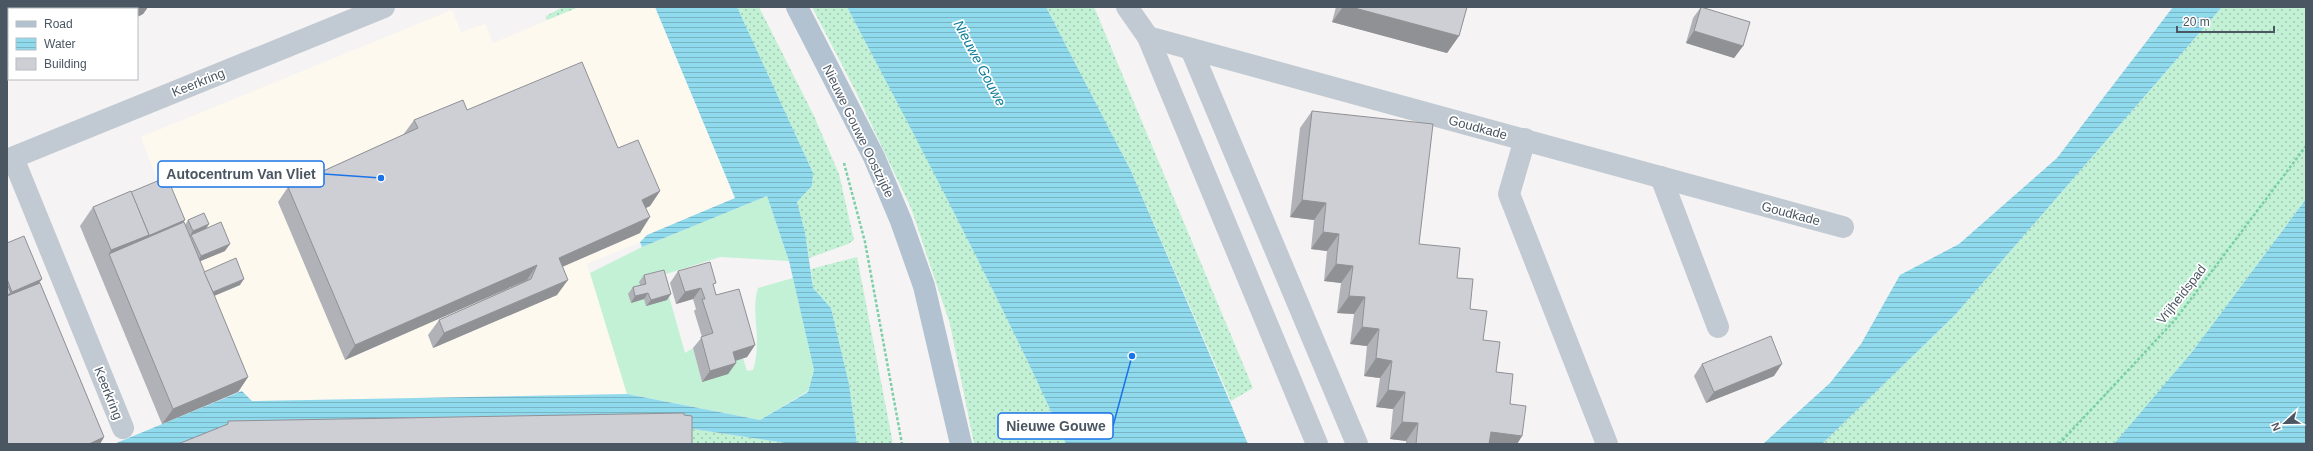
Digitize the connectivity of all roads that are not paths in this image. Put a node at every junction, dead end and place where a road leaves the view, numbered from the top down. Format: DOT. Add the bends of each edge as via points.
graph roads {
  1 [pos="384,7"];
  2 [pos="797,7"];
  3 [pos="1127,7"];
  4 [pos="1148,37"];
  5 [pos="1191,49"];
  6 [pos="1525,139"];
  7 [pos="10,159"];
  8 [pos="1661,177"];
  9 [pos="1843,227"];
  10 [pos="1718,328"];
  11 [pos="1598,422"];
  12 [pos="123,428"];
  13 [pos="961,444"];
  14 [pos="1317,444"];
  15 [pos="1357,444"];
  16 [pos="1594,444"];
  17 [pos="1606,444"];
  1 -- 7 [label="street, Keerkring"];
  2 -- 13 [label="main road, Nieuwe Gouwe Oostzijde" via="874,157 901,221 924,286"];
  3 -- 4 [label="street"];
  4 -- 5 [label="street, Goudkade"];
  4 -- 14 [label="street"];
  5 -- 6 [label="street, Goudkade"];
  5 -- 15 [label="street"];
  6 -- 8 [label="street, Goudkade"];
  6 -- 11 [label="street" via="1509,194"];
  7 -- 12 [label="street, Keerkring"];
  8 -- 9 [label="street, Goudkade"];
  8 -- 10 [label="street"];
  11 -- 16 [label="street"];
  11 -- 17 [label="street"];
}
